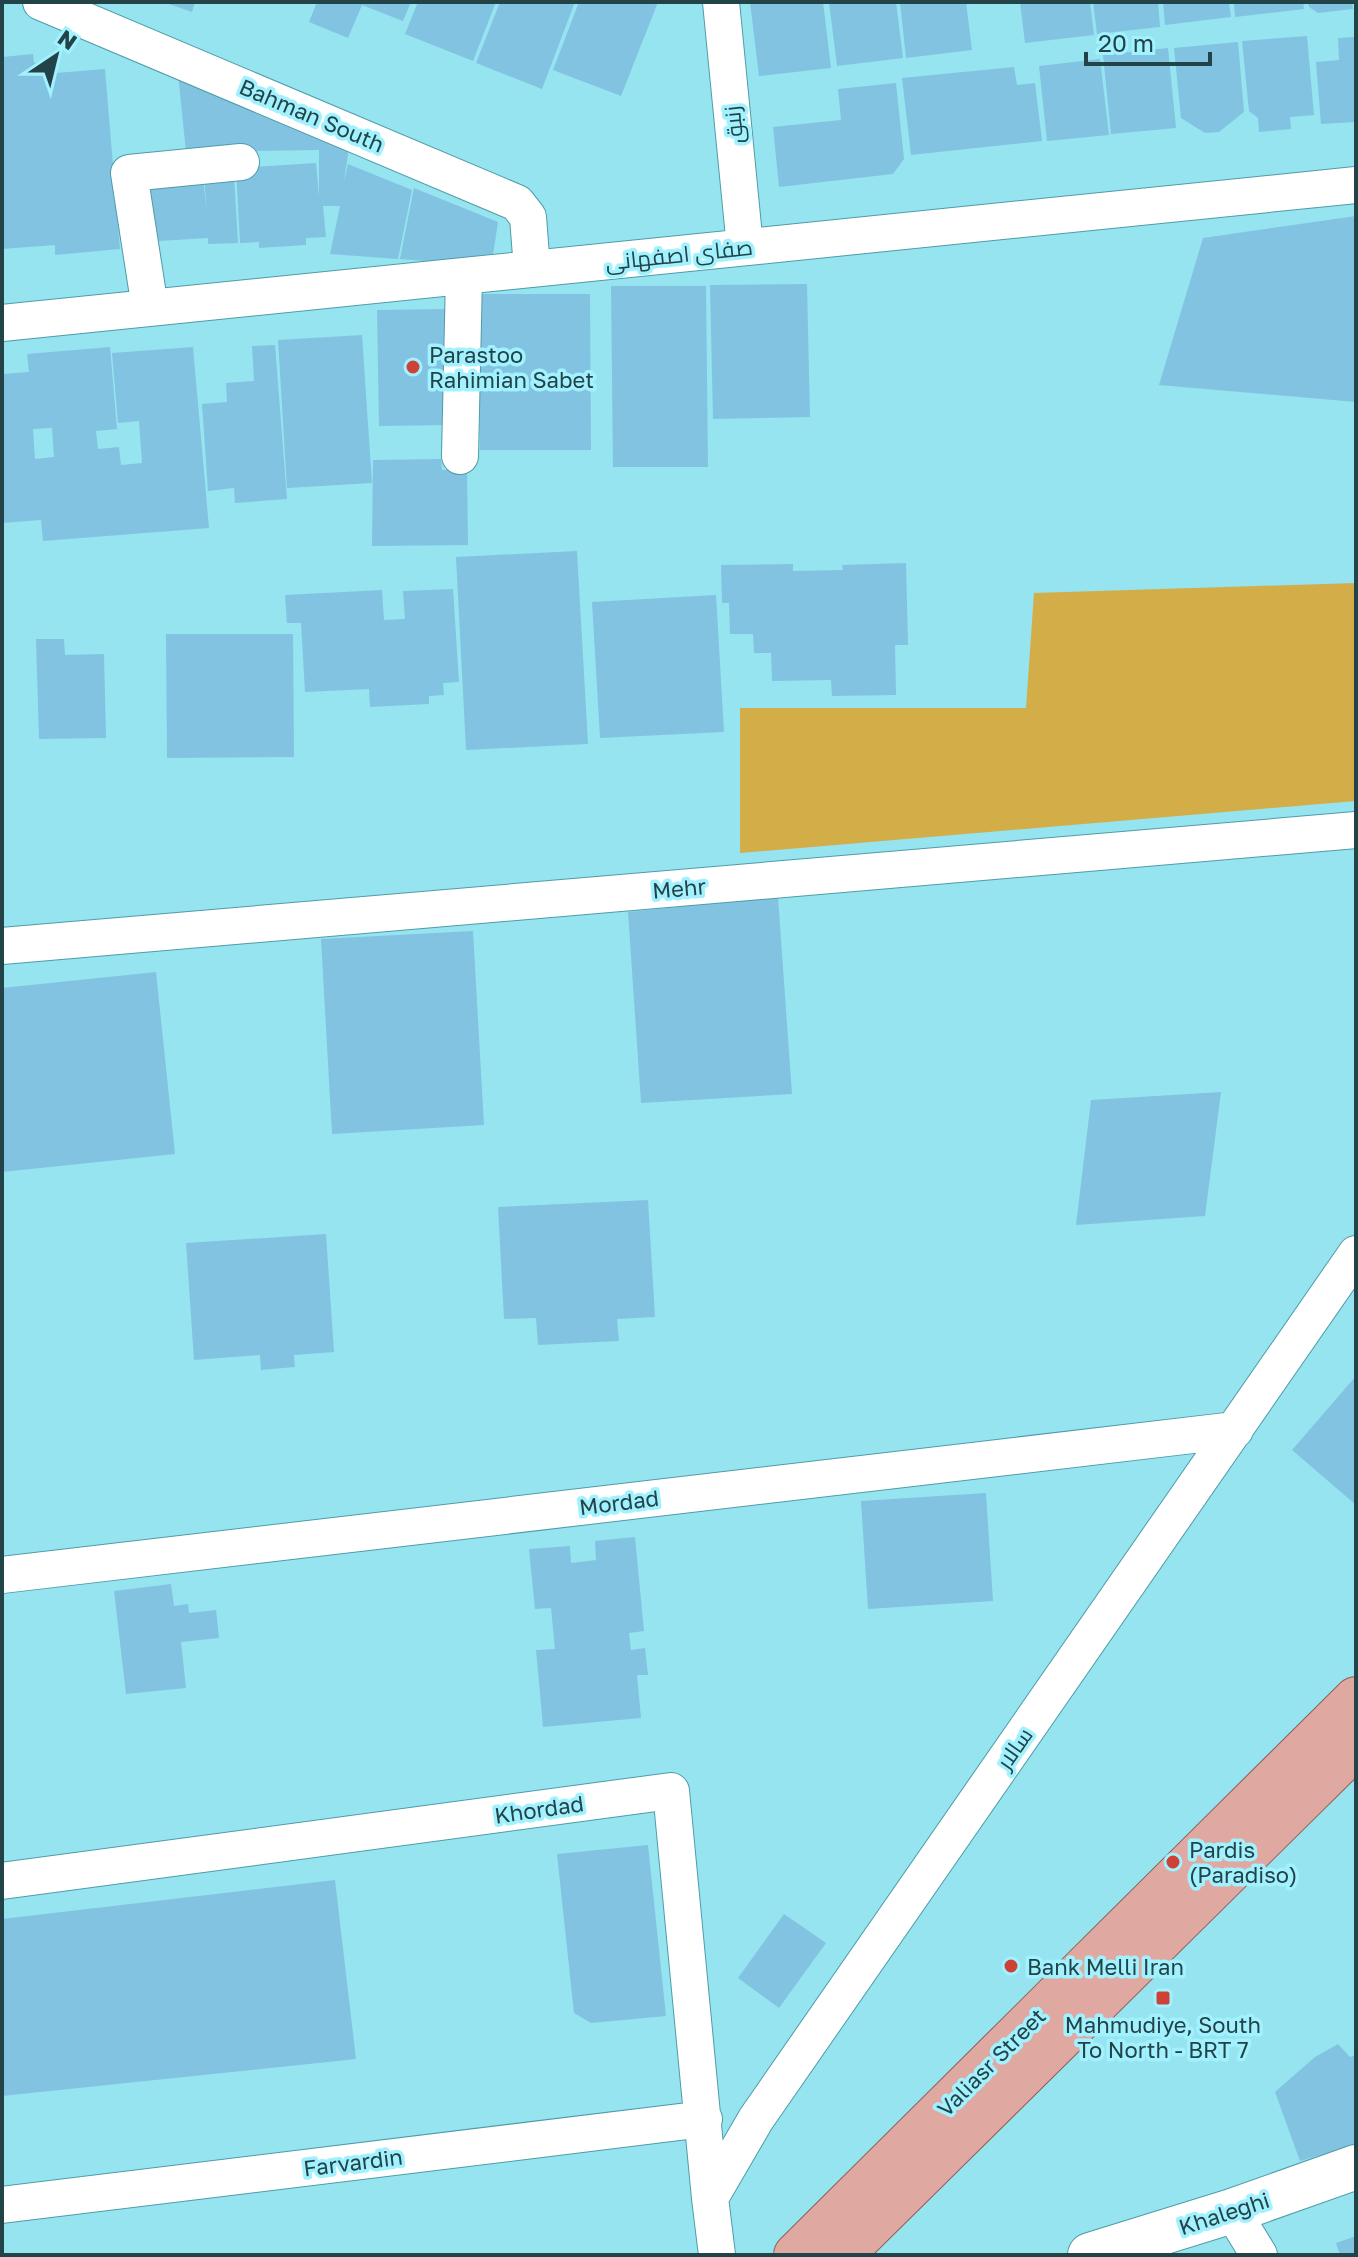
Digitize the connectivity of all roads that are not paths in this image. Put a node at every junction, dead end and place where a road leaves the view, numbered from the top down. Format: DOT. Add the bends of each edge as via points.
graph roads {
  1 [pos="41,2"];
  2 [pos="721,2"];
  3 [pos="241,162"];
  4 [pos="1356,185"];
  5 [pos="745,247"];
  6 [pos="532,269"];
  7 [pos="464,276"];
  8 [pos="150,308"];
  9 [pos="2,323"];
  10 [pos="460,456"];
  11 [pos="1356,830"];
  12 [pos="2,946"];
  13 [pos="1356,1254"];
  14 [pos="1235,1430"];
  15 [pos="2,1575"];
  16 [pos="1356,1699"];
  17 [pos="1356,1746"];
  18 [pos="2,1881"];
  19 [pos="704,2119"];
  20 [pos="1356,2167"];
  21 [pos="710,2198"];
  22 [pos="2,2205"];
  23 [pos="1232,2211"];
  24 [pos="717,2255"];
  25 [pos="796,2255"];
  26 [pos="841,2255"];
  27 [pos="1090,2255"];
  28 [pos="1259,2255"];
  1 -- 6 [label="street, Bahman South" via="517,203 528,217"];
  2 -- 5 [label="street, زنبق"];
  3 -- 8 [label="street" via="129,173"];
  4 -- 5 [label="street, صفای اصفهانی"];
  5 -- 6 [label="street, صفای اصفهانی"];
  6 -- 7 [label="street, صفای اصفهانی"];
  7 -- 8 [label="street, صفای اصفهانی"];
  7 -- 10 [label="street"];
  8 -- 9 [label="street, صفای اصفهانی"];
  11 -- 12 [label="street, Mehr"];
  13 -- 14 [label="street, سالار"];
  14 -- 15 [label="street, Mordad"];
  14 -- 21 [label="street, سالار" via="756,2119"];
  16 -- 25 [label="main road, Valiasr Street"];
  17 -- 26 [label="main road, Valiasr Street"];
  18 -- 19 [label="street, Khordad" via="671,1791"];
  19 -- 21 [label="street, Khordad"];
  19 -- 22 [label="street, Farvardin"];
  20 -- 23 [label="street, Khaleghi"];
  21 -- 24 [label="street"];
  23 -- 27 [label="street, Khaleghi"];
  23 -- 28 [label="street"];
}
